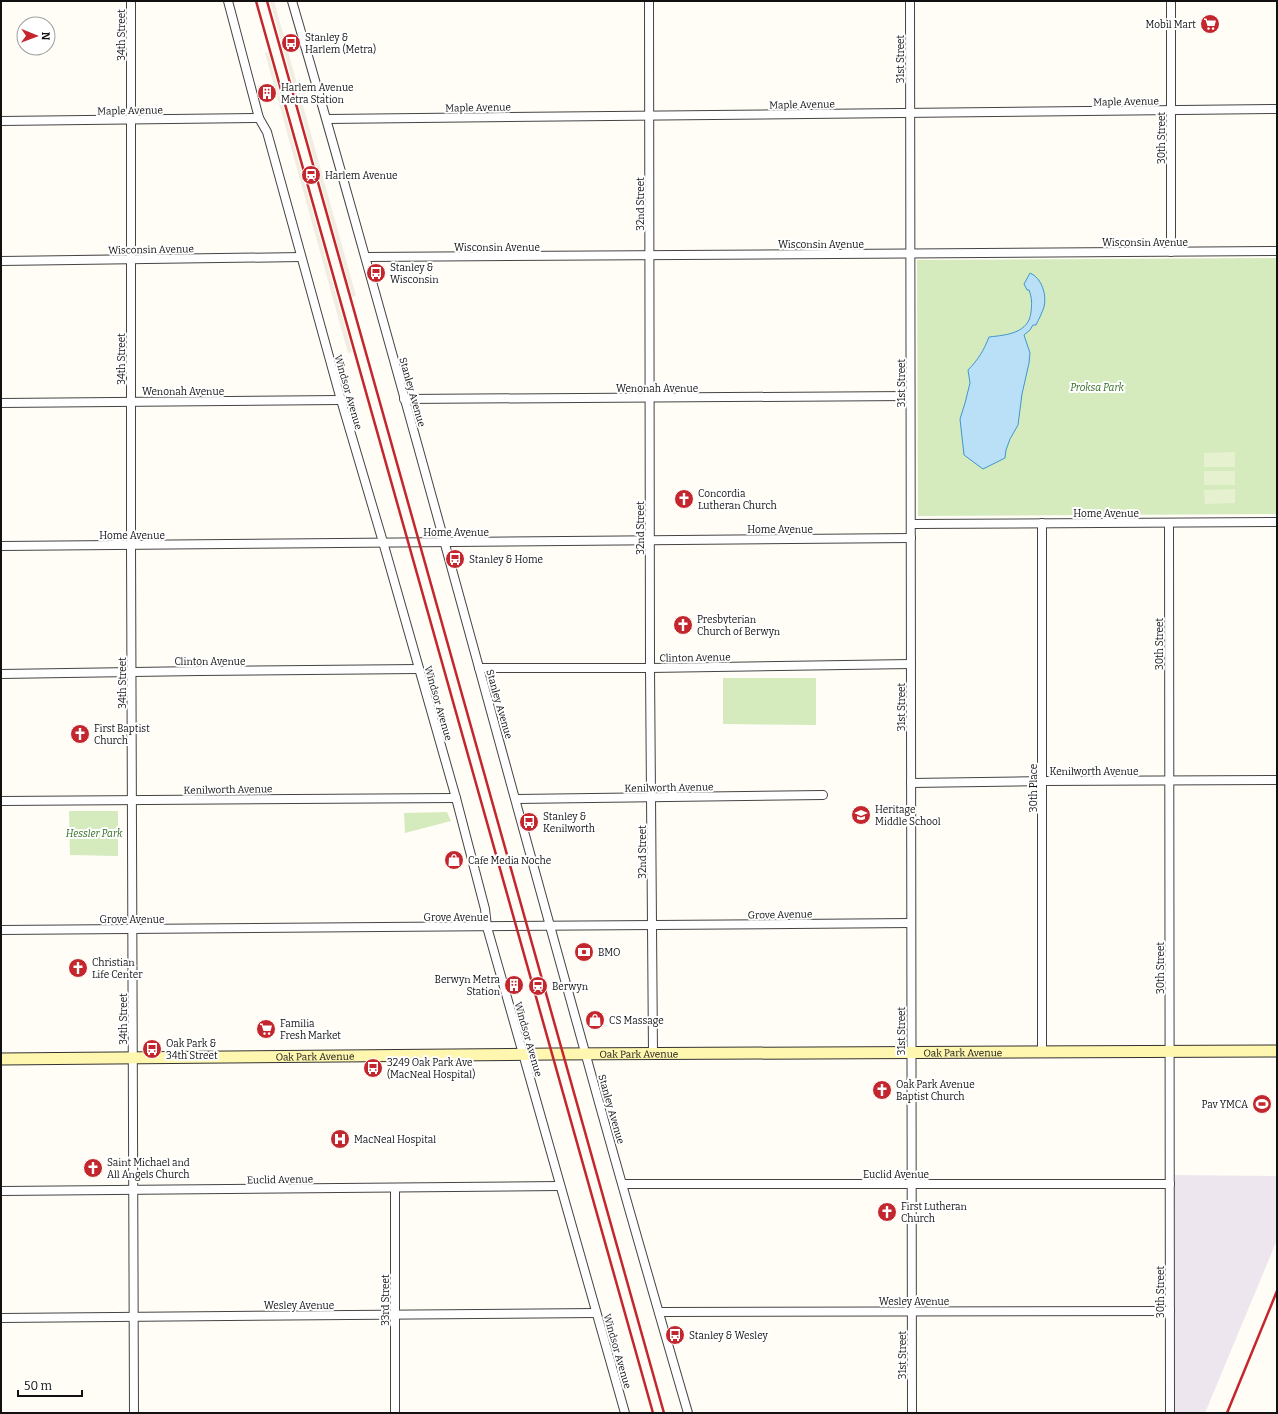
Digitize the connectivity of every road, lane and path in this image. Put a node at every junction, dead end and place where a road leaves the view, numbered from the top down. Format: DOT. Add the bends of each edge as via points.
graph roads {
  1 [pos="130,1"];
  2 [pos="228,1"];
  3 [pos="292,1"];
  4 [pos="649,1"];
  5 [pos="910,1"];
  6 [pos="1171,1"];
  7 [pos="1277,109"];
  8 [pos="1171,110"];
  9 [pos="910,113"];
  10 [pos="650,116"];
  11 [pos="259,118"];
  12 [pos="327,119"];
  13 [pos="131,120"];
  14 [pos="1,121"];
  15 [pos="1277,251"];
  16 [pos="1171,252"];
  17 [pos="910,254"];
  18 [pos="650,256"];
  19 [pos="301,257"];
  20 [pos="366,257"];
  21 [pos="131,260"];
  22 [pos="1,261"];
  23 [pos="910,396"];
  24 [pos="650,398"];
  25 [pos="404,399"];
  26 [pos="341,400"];
  27 [pos="131,402"];
  28 [pos="1,403"];
  29 [pos="1277,522"];
  30 [pos="1042,523"];
  31 [pos="1169,523"];
  32 [pos="911,524"];
  33 [pos="911,538"];
  34 [pos="650,540"];
  35 [pos="384,542"];
  36 [pos="444,542"];
  37 [pos="131,545"];
  38 [pos="1,546"];
  39 [pos="911,664"];
  40 [pos="479,668"];
  41 [pos="650,668"];
  42 [pos="419,670"];
  43 [pos="132,672"];
  44 [pos="1,674"];
  45 [pos="1277,780"];
  46 [pos="1043,781"];
  47 [pos="1169,781"];
  48 [pos="911,783"];
  49 [pos="823,795"];
  50 [pos="651,797"];
  51 [pos="456,798"];
  52 [pos="516,798"];
  53 [pos="132,800"];
  54 [pos="1,802"];
  55 [pos="911,922"];
  56 [pos="551,926"];
  57 [pos="652,926"];
  58 [pos="487,927"];
  59 [pos="133,929"];
  60 [pos="1,930"];
  61 [pos="1277,1051"];
  62 [pos="1042,1052"];
  63 [pos="1170,1052"];
  64 [pos="911,1053"];
  65 [pos="585,1054"];
  66 [pos="653,1054"];
  67 [pos="522,1055"];
  68 [pos="133,1058"];
  69 [pos="1,1059"];
  70 [pos="623,1184"];
  71 [pos="912,1184"];
  72 [pos="1170,1184"];
  73 [pos="560,1186"];
  74 [pos="395,1188"];
  75 [pos="133,1190"];
  76 [pos="1,1191"];
  77 [pos="912,1311"];
  78 [pos="1170,1311"];
  79 [pos="659,1312"];
  80 [pos="596,1313"];
  81 [pos="395,1314"];
  82 [pos="134,1316"];
  83 [pos="1,1318"];
  84 [pos="134,1413"];
  85 [pos="395,1413"];
  86 [pos="625,1413"];
  87 [pos="688,1413"];
  88 [pos="912,1413"];
  89 [pos="1170,1413"];
  1 -- 13 [label="street, 34th Street"];
  2 -- 11 [label="street, Windsor Avenue"];
  3 -- 12 [label="street, Stanley Avenue"];
  4 -- 10 [label="street, 32nd Street"];
  5 -- 9 [label="street, 31st Street"];
  6 -- 8 [label="street, 30th Street"];
  7 -- 8 [label="street, Maple Avenue"];
  8 -- 9 [label="street, Maple Avenue"];
  8 -- 16 [label="street, 30th Street"];
  9 -- 10 [label="street, Maple Avenue"];
  9 -- 17 [label="street, 31st Street"];
  10 -- 12 [label="street, Maple Avenue"];
  10 -- 18 [label="street, 32nd Street"];
  11 -- 13 [label="street, Maple Avenue"];
  11 -- 19 [label="street, Windsor Avenue" via="267,132"];
  12 -- 20 [label="street, Stanley Avenue"];
  13 -- 14 [label="street, Maple Avenue"];
  13 -- 21 [label="street, 34th Street"];
  15 -- 16 [label="street, Wisconsin Avenue"];
  16 -- 17 [label="street, Wisconsin Avenue"];
  17 -- 18 [label="street, Wisconsin Avenue"];
  17 -- 23 [label="street, 31st Street"];
  18 -- 20 [label="street, Wisconsin Avenue"];
  18 -- 24 [label="street, 32nd Street"];
  19 -- 21 [label="street, Wisconsin Avenue"];
  19 -- 26 [label="street, Windsor Avenue"];
  20 -- 25 [label="street, Stanley Avenue"];
  21 -- 22 [label="street, Wisconsin Avenue"];
  21 -- 27 [label="street, 34th Street"];
  23 -- 24 [label="street, Wenonah Avenue"];
  23 -- 32 [label="street, 31st Street"];
  24 -- 25 [label="street, Wenonah Avenue"];
  24 -- 34 [label="street, 32nd Street"];
  25 -- 36 [label="street, Stanley Avenue"];
  26 -- 27 [label="street, Wenonah Avenue"];
  26 -- 35 [label="street, Windsor Avenue"];
  27 -- 28 [label="street, Wenonah Avenue"];
  27 -- 37 [label="street, 34th Street"];
  29 -- 31 [label="street, Home Avenue"];
  30 -- 31 [label="street, Home Avenue"];
  30 -- 32 [label="street, Home Avenue"];
  30 -- 46 [label="street, 30th Place"];
  31 -- 47 [label="street, 30th Street"];
  32 -- 33 [label="street, 31st Street"];
  33 -- 34 [label="street, Home Avenue"];
  33 -- 39 [label="street, 31st Street"];
  34 -- 36 [label="street, Home Avenue"];
  34 -- 41 [label="street, 32nd Street"];
  35 -- 36 [label="street, Home Avenue"];
  35 -- 37 [label="street, Home Avenue"];
  35 -- 42 [label="street, Windsor Avenue"];
  36 -- 40 [label="street, Stanley Avenue"];
  37 -- 38 [label="street, Home Avenue"];
  37 -- 43 [label="street, 34th Street"];
  39 -- 41 [label="street, Clinton Avenue"];
  39 -- 48 [label="street, 31st Street"];
  40 -- 41 [label="street, Clinton Avenue"];
  40 -- 52 [label="street, Stanley Avenue"];
  41 -- 50 [label="street, 32nd Street"];
  42 -- 43 [label="street, Clinton Avenue"];
  42 -- 51 [label="street, Windsor Avenue"];
  43 -- 44 [label="street, Clinton Avenue"];
  43 -- 53 [label="street, 34th Street"];
  45 -- 47 [label="street, Kenilworth Avenue"];
  46 -- 47 [label="street, Kenilworth Avenue"];
  46 -- 48 [label="street, Kenilworth Avenue"];
  46 -- 62 [label="street, 30th Place"];
  47 -- 63 [label="street, 30th Street"];
  48 -- 55 [label="street, 31st Street"];
  49 -- 50 [label="street, Kenilworth Avenue"];
  50 -- 52 [label="street, Kenilworth Avenue"];
  50 -- 57 [label="street, 32nd Street"];
  51 -- 53 [label="street, Kenilworth Avenue"];
  51 -- 58 [label="street, Windsor Avenue" via="485,909"];
  52 -- 56 [label="street, Stanley Avenue"];
  53 -- 54 [label="street, Kenilworth Avenue"];
  53 -- 59 [label="street, 34th Street"];
  55 -- 57 [label="street, Grove Avenue"];
  55 -- 64 [label="street, 31st Street"];
  56 -- 57 [label="street, Grove Avenue"];
  56 -- 58 [label="street, Grove Avenue"];
  56 -- 65 [label="street, Stanley Avenue"];
  57 -- 66 [label="street, 32nd Street"];
  58 -- 59 [label="street, Grove Avenue"];
  58 -- 67 [label="street, Windsor Avenue"];
  59 -- 60 [label="street, Grove Avenue"];
  59 -- 68 [label="street, 34th Street"];
  61 -- 63 [label="street, Oak Park Avenue"];
  62 -- 63 [label="street, Oak Park Avenue"];
  62 -- 64 [label="street, Oak Park Avenue"];
  63 -- 72 [label="street, 30th Street"];
  64 -- 66 [label="street, Oak Park Avenue"];
  64 -- 71 [label="street, 31st Street"];
  65 -- 66 [label="street, Oak Park Avenue"];
  65 -- 67 [label="street, Oak Park Avenue"];
  65 -- 70 [label="street, Stanley Avenue"];
  67 -- 68 [label="street, Oak Park Avenue"];
  67 -- 73 [label="street, Windsor Avenue"];
  68 -- 69 [label="street, Oak Park Avenue"];
  68 -- 75 [label="street, 34th Street"];
  70 -- 71 [label="street, Euclid Avenue"];
  70 -- 79 [label="street, Stanley Avenue"];
  71 -- 72 [label="street, Euclid Avenue"];
  71 -- 77 [label="street, 31st Street"];
  72 -- 78 [label="street, 30th Street"];
  73 -- 74 [label="street, Euclid Avenue"];
  73 -- 80 [label="street, Windsor Avenue"];
  74 -- 75 [label="street, Euclid Avenue"];
  74 -- 81 [label="street, 33rd Street"];
  75 -- 76 [label="street, Euclid Avenue"];
  75 -- 82 [label="street, 34th Street"];
  77 -- 78 [label="street, Wesley Avenue"];
  77 -- 79 [label="street, Wesley Avenue"];
  77 -- 88 [label="street, 31st Street"];
  78 -- 89 [label="street, 30th Street"];
  79 -- 87 [label="street, Stanley Avenue"];
  80 -- 81 [label="street, Wesley Avenue"];
  80 -- 86 [label="street, Windsor Avenue"];
  81 -- 82 [label="street, Wesley Avenue"];
  81 -- 85 [label="street, 33rd Street"];
  82 -- 83 [label="street, Wesley Avenue"];
  82 -- 84 [label="street, 34th Street"];
}
